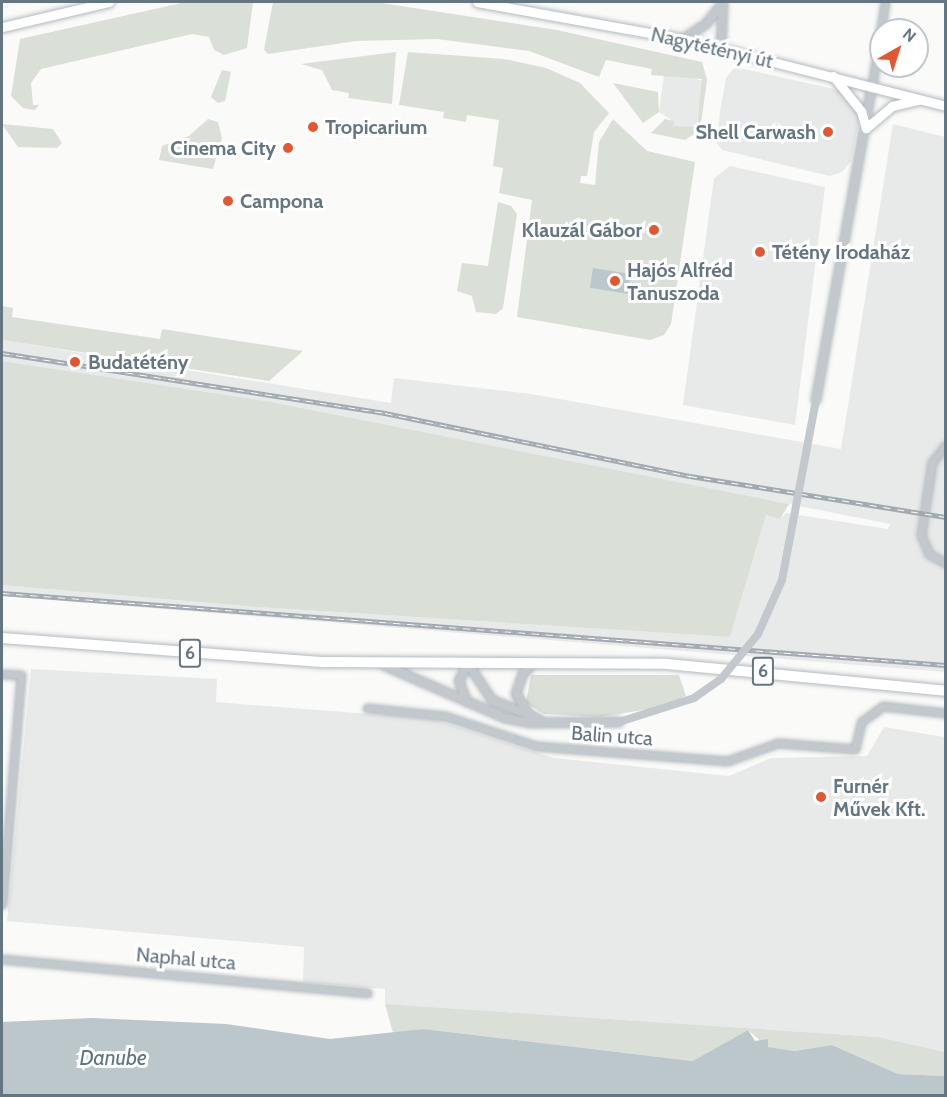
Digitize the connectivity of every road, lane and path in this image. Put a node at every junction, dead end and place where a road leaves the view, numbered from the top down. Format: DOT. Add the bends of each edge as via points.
graph roads {
  1 [pos="109,2"];
  2 [pos="477,2"];
  3 [pos="723,2"];
  4 [pos="885,2"];
  5 [pos="2,24"];
  6 [pos="683,39"];
  7 [pos="722,49"];
  8 [pos="833,76"];
  9 [pos="872,86"];
  10 [pos="922,99"];
  11 [pos="945,106"];
  12 [pos="866,128"];
  13 [pos="945,445"];
  14 [pos="945,563"];
  15 [pos="2,638"];
  16 [pos="378,663"];
  17 [pos="468,664"];
  18 [pos="533,664"];
  19 [pos="2,674"];
  20 [pos="945,691"];
  21 [pos="467,702"];
  22 [pos="367,708"];
  23 [pos="945,713"];
  24 [pos="532,718"];
  25 [pos="557,722"];
  26 [pos="2,904"];
  27 [pos="2,959"];
  28 [pos="367,993"];
  1 -- 5 [label="main road"];
  2 -- 6 [label="main road, Nagytétényi út"];
  3 -- 6 [label="street" via="706,24"];
  3 -- 7 [label="street"];
  4 -- 9 [label="street"];
  6 -- 7 [label="main road, Nagytétényi út"];
  7 -- 8 [label="main road, Nagytétényi út"];
  8 -- 9 [label="main road, Nagytétényi út"];
  8 -- 12 [label="main road" via="861,111"];
  9 -- 10 [label="main road, Nagytétényi út"];
  9 -- 12 [label="street"];
  10 -- 11 [label="main road, Nagytétényi út"];
  10 -- 12 [label="main road" via="892,106"];
  12 -- 25 [label="street, bridge" via="782,580 758,634 721,679 694,698 620,722"];
  13 -- 14 [label="street" via="933,462 921,529 925,549"];
  15 -- 16 [label="main road, 6"];
  16 -- 17 [label="main road, 6"];
  16 -- 21 [label="street"];
  17 -- 18 [label="main road, 6"];
  17 -- 21 [label="street" via="459,681"];
  17 -- 24 [label="street" via="492,700"];
  18 -- 20 [label="main road, 6" via="732,669"];
  18 -- 24 [label="street" via="523,675 516,694"];
  19 -- 26 [label="street" via="21,675"];
  21 -- 25 [label="street" via="505,718"];
  22 -- 23 [label="street, Balin utca" via="438,715 516,740 564,749 727,761 778,743 855,749 861,722 872,709 893,705"];
  24 -- 25 [label="street"];
  27 -- 28 [label="street, Naphal utca"];
}
